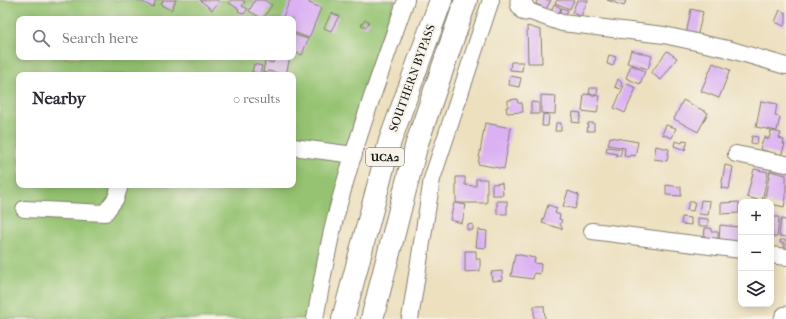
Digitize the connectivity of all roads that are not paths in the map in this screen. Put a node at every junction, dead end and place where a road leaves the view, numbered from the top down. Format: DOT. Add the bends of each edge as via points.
graph roads {
  1 [pos="406,0"];
  2 [pos="441,0"];
  3 [pos="466,0"];
  4 [pos="491,0"];
  5 [pos="523,5"];
  6 [pos="786,66"];
  7 [pos="296,147"];
  8 [pos="736,154"];
  9 [pos="354,155"];
  10 [pos="786,164"];
  11 [pos="119,188"];
  12 [pos="24,209"];
  13 [pos="592,232"];
  14 [pos="738,250"];
  15 [pos="774,255"];
  16 [pos="786,257"];
  17 [pos="315,319"];
  18 [pos="343,319"];
  19 [pos="372,319"];
  20 [pos="410,319"];
  1 -- 9 [label="street" via="372,95"];
  2 -- 18 [label="highway, SOUTHERN BYPASS / UCA2" via="390,141"];
  3 -- 19 [label="highway, SOUTHERN BYPASS / UCA2" via="417,143"];
  4 -- 20 [label="street" via="432,179"];
  5 -- 6 [label="street" via="562,23 664,35"];
  7 -- 9 [label="street"];
  8 -- 10 [label="street"];
  9 -- 17 [label="street" via="334,224"];
  11 -- 12 [label="street" via="116,198 105,212"];
  13 -- 14 [label="street"];
  15 -- 16 [label="street"];
}
